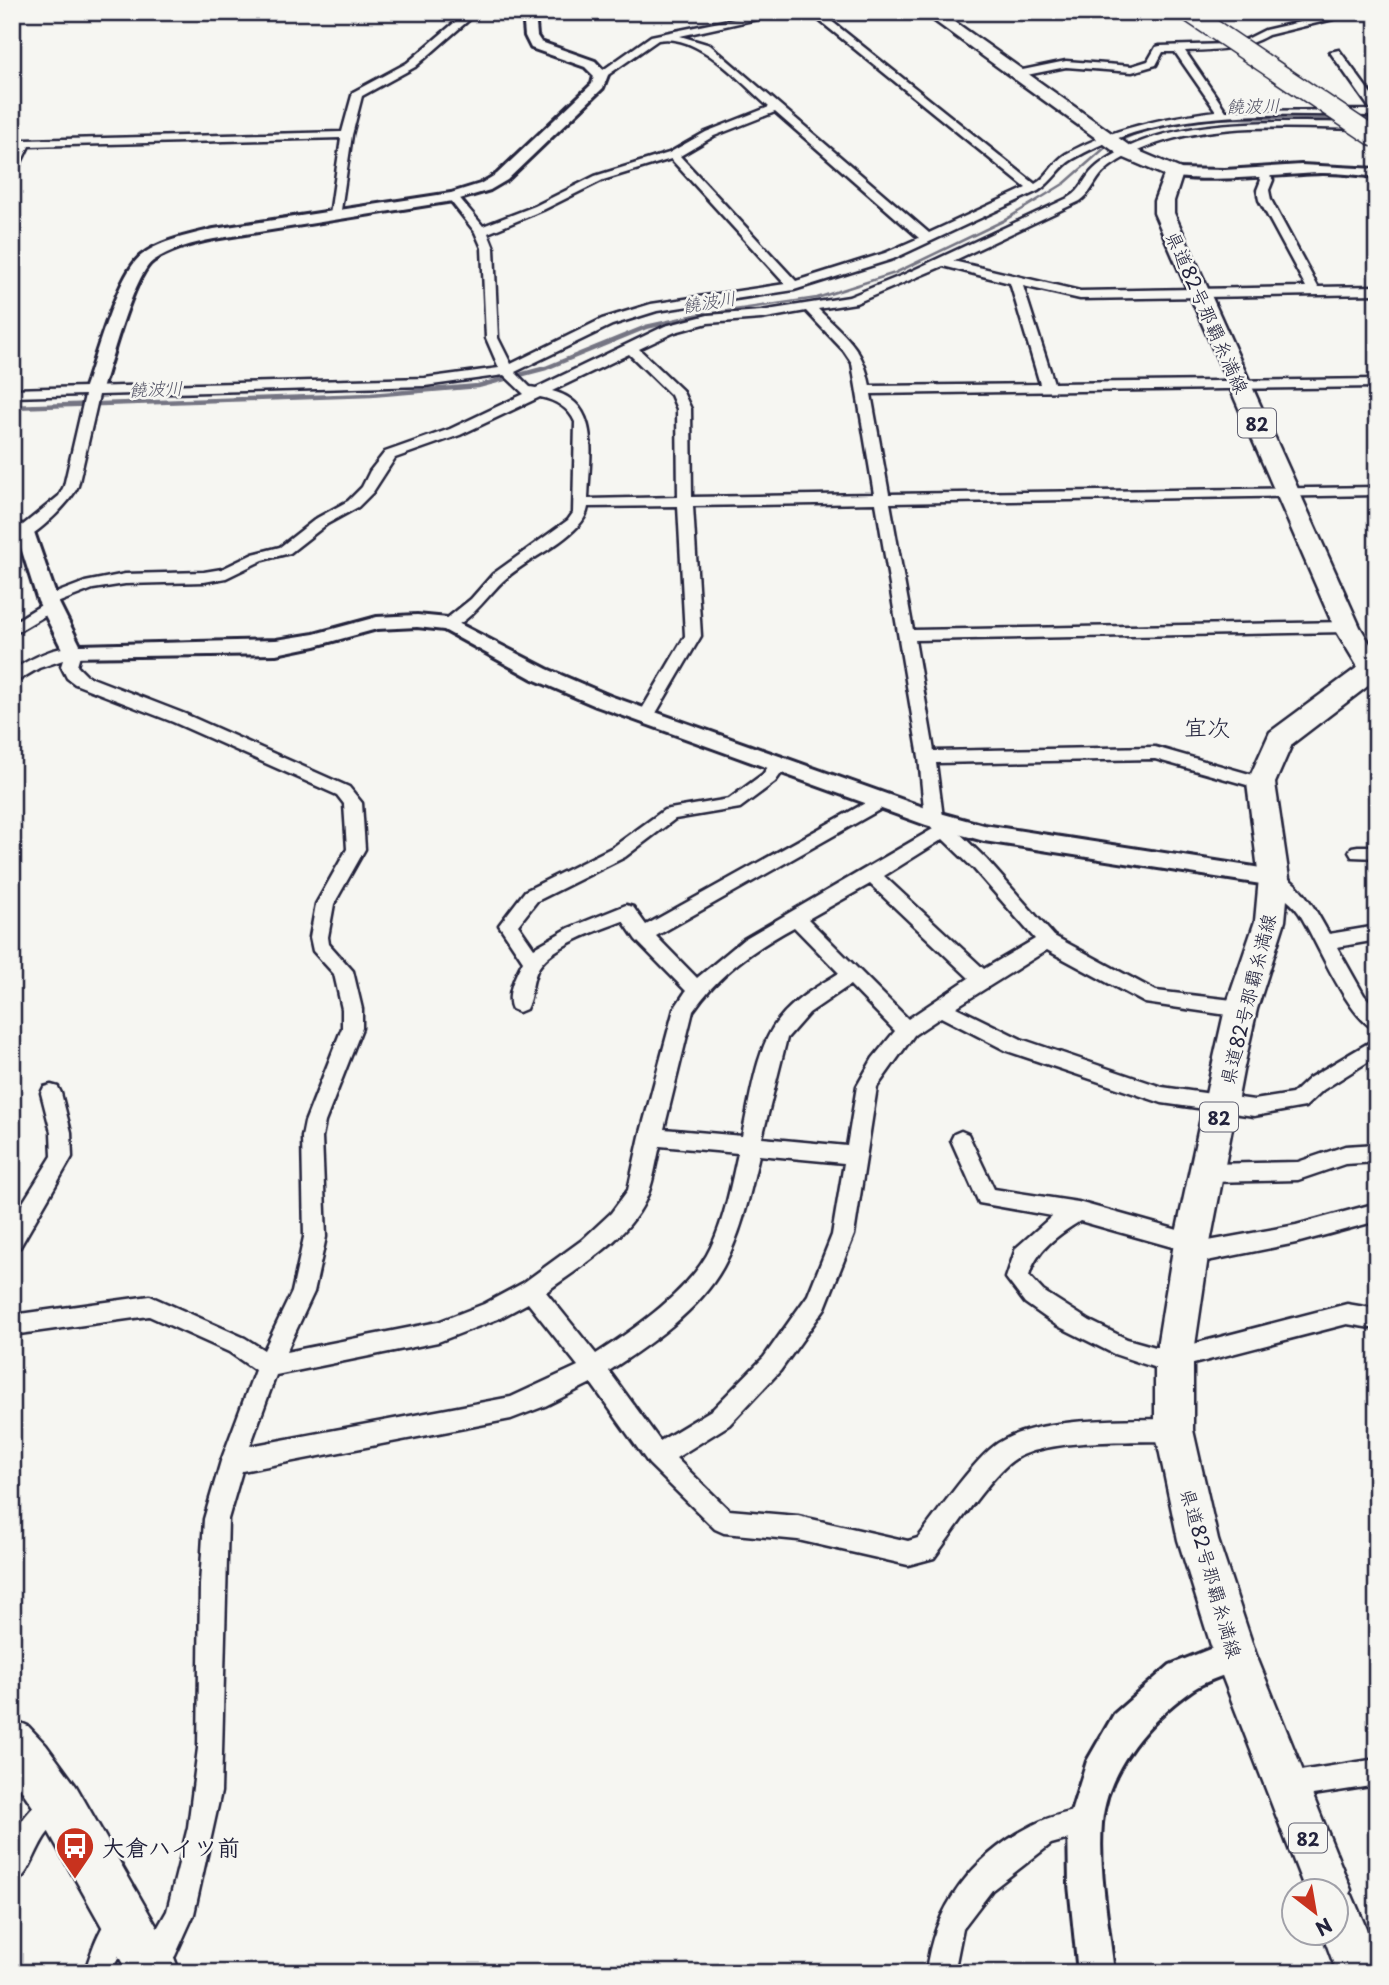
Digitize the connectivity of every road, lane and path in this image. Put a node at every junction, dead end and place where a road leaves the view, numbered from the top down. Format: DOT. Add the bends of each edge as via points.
graph roads {
  1 [pos="18,12"];
  2 [pos="473,12"];
  3 [pos="505,12"];
  4 [pos="784,12"];
  5 [pos="814,12"];
  6 [pos="930,12"];
  7 [pos="1188,12"];
  8 [pos="1202,12"];
  9 [pos="1357,12"];
  10 [pos="12,14"];
  11 [pos="529,14"];
  12 [pos="667,34"];
  13 [pos="1178,48"];
  14 [pos="1335,52"];
  15 [pos="1017,74"];
  16 [pos="601,75"];
  17 [pos="776,108"];
  18 [pos="1377,111"];
  19 [pos="1222,114"];
  20 [pos="1377,128"];
  21 [pos="347,135"];
  22 [pos="1377,139"];
  23 [pos="1117,145"];
  24 [pos="673,155"];
  25 [pos="12,169"];
  26 [pos="1262,172"];
  27 [pos="1174,173"];
  28 [pos="1377,173"];
  29 [pos="1034,189"];
  30 [pos="453,197"];
  31 [pos="336,215"];
  32 [pos="481,231"];
  33 [pos="928,239"];
  34 [pos="940,261"];
  35 [pos="1016,280"];
  36 [pos="794,286"];
  37 [pos="1377,290"];
  38 [pos="1314,291"];
  39 [pos="1197,292"];
  40 [pos="811,309"];
  41 [pos="631,348"];
  42 [pos="509,373"];
  43 [pos="1377,383"];
  44 [pos="1240,385"];
  45 [pos="1048,387"];
  46 [pos="864,390"];
  47 [pos="93,392"];
  48 [pos="532,392"];
  49 [pos="12,393"];
  50 [pos="1377,491"];
  51 [pos="1288,492"];
  52 [pos="882,498"];
  53 [pos="685,501"];
  54 [pos="582,503"];
  55 [pos="16,533"];
  56 [pos="50,603"];
  57 [pos="448,624"];
  58 [pos="1347,627"];
  59 [pos="12,630"];
  60 [pos="906,635"];
  61 [pos="74,652"];
  62 [pos="1374,668"];
  63 [pos="12,679"];
  64 [pos="646,716"];
  65 [pos="927,757"];
  66 [pos="779,764"];
  67 [pos="1261,782"];
  68 [pos="877,799"];
  69 [pos="939,824"];
  70 [pos="872,875"];
  71 [pos="1274,878"];
  72 [pos="796,918"];
  73 [pos="1377,933"];
  74 [pos="643,935"];
  75 [pos="1046,941"];
  76 [pos="1323,942"];
  77 [pos="533,960"];
  78 [pos="853,974"];
  79 [pos="982,979"];
  80 [pos="696,989"];
  81 [pos="519,1004"];
  82 [pos="940,1008"];
  83 [pos="1241,1009"];
  84 [pos="1377,1022"];
  85 [pos="907,1030"];
  86 [pos="1377,1045"];
  87 [pos="51,1093"];
  88 [pos="1221,1104"];
  89 [pos="650,1136"];
  90 [pos="961,1140"];
  91 [pos="748,1147"];
  92 [pos="1377,1153"];
  93 [pos="857,1156"];
  94 [pos="1208,1172"];
  95 [pos="1078,1211"];
  96 [pos="1377,1213"];
  97 [pos="12,1240"];
  98 [pos="1192,1249"];
  99 [pos="531,1290"];
  100 [pos="1377,1318"];
  101 [pos="12,1325"];
  102 [pos="1174,1359"];
  103 [pos="268,1366"];
  104 [pos="595,1370"];
  105 [pos="1174,1430"];
  106 [pos="657,1456"];
  107 [pos="233,1461"];
  108 [pos="1235,1655"];
  109 [pos="12,1742"];
  110 [pos="1377,1772"];
  111 [pos="1287,1786"];
  112 [pos="59,1802"];
  113 [pos="1085,1822"];
  114 [pos="12,1871"];
  115 [pos="1322,1876"];
  116 [pos="126,1919"];
  117 [pos="1350,1946"];
  118 [pos="153,1968"];
  119 [pos="98,1973"];
  120 [pos="940,1973"];
  121 [pos="1096,1973"];
  122 [pos="1361,1973"];
  1 -- 10 [label="street"];
  2 -- 21 [label="street" via="411,65 357,94"];
  3 -- 11 [label="street"];
  4 -- 12 [label="street"];
  5 -- 29 [label="street"];
  6 -- 15 [label="main road"];
  7 -- 22 [label="main road, bridge"];
  8 -- 20 [label="main road"];
  9 -- 13 [label="street" via="1265,33 1227,47"];
  11 -- 16 [label="street" via="536,45 590,64"];
  12 -- 16 [label="street" via="644,43"];
  12 -- 17 [label="street" via="706,47"];
  13 -- 15 [label="street" via="1160,49 1152,63 1132,69 1066,64"];
  13 -- 19 [label="street"];
  14 -- 18 [label="street"];
  15 -- 23 [label="main road"];
  16 -- 30 [label="street" via="598,85 502,177"];
  17 -- 24 [label="street" via="710,134"];
  17 -- 33 [label="street"];
  18 -- 19 [label="street"];
  19 -- 23 [label="street" via="1153,122"];
  20 -- 23 [label="street" via="1198,131"];
  21 -- 25 [label="street" via="24,142"];
  21 -- 31 [label="street"];
  23 -- 27 [label="main road"];
  23 -- 29 [label="street" via="1066,158"];
  23 -- 34 [label="street" via="1084,192"];
  24 -- 32 [label="street" via="599,178"];
  24 -- 36 [label="street"];
  26 -- 27 [label="street" via="1225,176"];
  26 -- 28 [label="street" via="1316,168"];
  26 -- 38 [label="street" via="1265,200"];
  27 -- 39 [label="main road, 県道82号那覇糸満線 / 82" via="1164,213"];
  29 -- 33 [label="street"];
  30 -- 31 [label="street"];
  30 -- 32 [label="street"];
  31 -- 47 [label="street" via="214,234 148,258 130,283"];
  32 -- 42 [label="street" via="488,248 492,338"];
  33 -- 36 [label="street"];
  34 -- 35 [label="street"];
  34 -- 40 [label="street" via="852,300"];
  35 -- 39 [label="street" via="1080,295"];
  35 -- 45 [label="street"];
  36 -- 42 [label="street" via="655,307 607,322"];
  37 -- 38 [label="street"];
  38 -- 39 [label="street"];
  39 -- 44 [label="main road, 県道82号那覇糸満線 / 82"];
  40 -- 41 [label="street" via="708,319 670,329"];
  40 -- 46 [label="street" via="859,363"];
  41 -- 48 [label="street"];
  41 -- 53 [label="street" via="681,402"];
  42 -- 47 [label="street" via="425,382"];
  42 -- 48 [label="street"];
  43 -- 44 [label="street"];
  44 -- 45 [label="street"];
  44 -- 51 [label="main road, 県道82号那覇糸満線 / 82"];
  45 -- 46 [label="street"];
  46 -- 52 [label="street"];
  47 -- 49 [label="street"];
  47 -- 55 [label="street" via="65,498"];
  48 -- 54 [label="street" via="552,395 576,409 582,422"];
  48 -- 56 [label="street" via="455,432 390,455 353,504 321,521 285,551 258,557 226,573 125,579 90,586"];
  50 -- 51 [label="street"];
  51 -- 52 [label="street"];
  51 -- 58 [label="main road, 県道82号那覇糸満線 / 82"];
  52 -- 53 [label="street"];
  52 -- 60 [label="street"];
  53 -- 54 [label="street"];
  53 -- 64 [label="street" via="693,636"];
  54 -- 57 [label="street" via="573,523 498,577"];
  55 -- 56 [label="street"];
  56 -- 59 [label="street"];
  56 -- 61 [label="street"];
  57 -- 61 [label="street" via="377,623 276,647"];
  57 -- 64 [label="street" via="540,674"];
  58 -- 60 [label="street"];
  58 -- 62 [label="main road, 県道82号那覇糸満線 / 82"];
  60 -- 65 [label="street"];
  61 -- 63 [label="street" via="25,668"];
  61 -- 103 [label="street" via="69,666 81,680 343,791 353,803 356,849 325,904 319,937 320,946 343,971 352,1028 312,1137 315,1237 303,1292"];
  62 -- 67 [label="main road, 県道82号那覇糸満線 / 82" via="1280,739"];
  64 -- 66 [label="street"];
  65 -- 67 [label="street" via="1155,753"];
  65 -- 69 [label="street"];
  66 -- 68 [label="street"];
  66 -- 77 [label="street" via="769,778 734,804 670,814 619,852 531,896 508,925"];
  67 -- 71 [label="main road, 県道82号那覇糸満線 / 82"];
  68 -- 69 [label="street"];
  68 -- 74 [label="street" via="873,806"];
  69 -- 70 [label="street"];
  69 -- 71 [label="street"];
  69 -- 75 [label="street"];
  70 -- 72 [label="street"];
  70 -- 79 [label="street"];
  71 -- 76 [label="street" via="1297,897"];
  71 -- 83 [label="main road, 県道82号那覇糸満線 / 82" via="1270,921"];
  72 -- 78 [label="street"];
  72 -- 80 [label="street" via="738,950"];
  73 -- 76 [label="street"];
  74 -- 77 [label="street" via="626,912 545,949"];
  74 -- 80 [label="street"];
  75 -- 79 [label="street"];
  75 -- 83 [label="street" via="1152,998"];
  76 -- 84 [label="street" via="1357,1000"];
  77 -- 81 [label="street"];
  78 -- 85 [label="street"];
  78 -- 91 [label="street" via="819,995 780,1034"];
  79 -- 82 [label="street"];
  80 -- 89 [label="street" via="684,1009"];
  82 -- 85 [label="street"];
  82 -- 88 [label="street" via="1014,1045 1162,1095"];
  83 -- 88 [label="main road, 県道82号那覇糸満線 / 82"];
  85 -- 93 [label="street" via="867,1086"];
  86 -- 88 [label="street" via="1298,1101 1254,1108"];
  87 -- 97 [label="street" via="62,1157"];
  88 -- 94 [label="main road, 県道82号那覇糸満線 / 82"];
  89 -- 91 [label="street"];
  89 -- 99 [label="street" via="638,1193 619,1220"];
  90 -- 95 [label="street" via="987,1197"];
  91 -- 93 [label="street"];
  91 -- 104 [label="street" via="733,1217 711,1267 673,1307"];
  92 -- 94 [label="street" via="1345,1156 1298,1171"];
  93 -- 106 [label="street" via="843,1235 817,1301 772,1364 722,1417"];
  94 -- 98 [label="main road, 県道82号那覇糸満線 / 82"];
  95 -- 98 [label="street"];
  95 -- 102 [label="street" via="1050,1229 1024,1255 1017,1278 1035,1298 1102,1339 1159,1360"];
  96 -- 98 [label="street" via="1296,1234"];
  98 -- 102 [label="main road, 県道82号那覇糸満線 / 82"];
  99 -- 103 [label="street" via="438,1332"];
  99 -- 104 [label="street"];
  100 -- 102 [label="street" via="1347,1314"];
  101 -- 103 [label="street" via="150,1306 237,1345"];
  102 -- 105 [label="main road, 県道82号那覇糸満線 / 82"];
  103 -- 107 [label="street"];
  104 -- 106 [label="street"];
  104 -- 107 [label="street" via="542,1398 511,1408"];
  105 -- 106 [label="street" via="1079,1433 1037,1439 1006,1451 925,1549 908,1553 798,1528 723,1521"];
  105 -- 108 [label="main road, 県道82号那覇糸満線 / 82" via="1198,1540"];
  107 -- 118 [label="street" via="215,1532 208,1792 180,1914"];
  108 -- 111 [label="main road, 県道82号那覇糸満線 / 82"];
  108 -- 113 [label="street" via="1182,1677 1126,1726 1100,1773"];
  109 -- 112 [label="highway"];
  110 -- 111 [label="street"];
  111 -- 115 [label="main road, 県道82号那覇糸満線 / 82"];
  112 -- 114 [label="street" via="29,1833"];
  112 -- 116 [label="highway"];
  113 -- 120 [label="street" via="1044,1834 970,1891 958,1905 949,1928"];
  113 -- 121 [label="street"];
  116 -- 118 [label="highway"];
  116 -- 119 [label="street" via="112,1938"];
  117 -- 122 [label="main road"];
}
